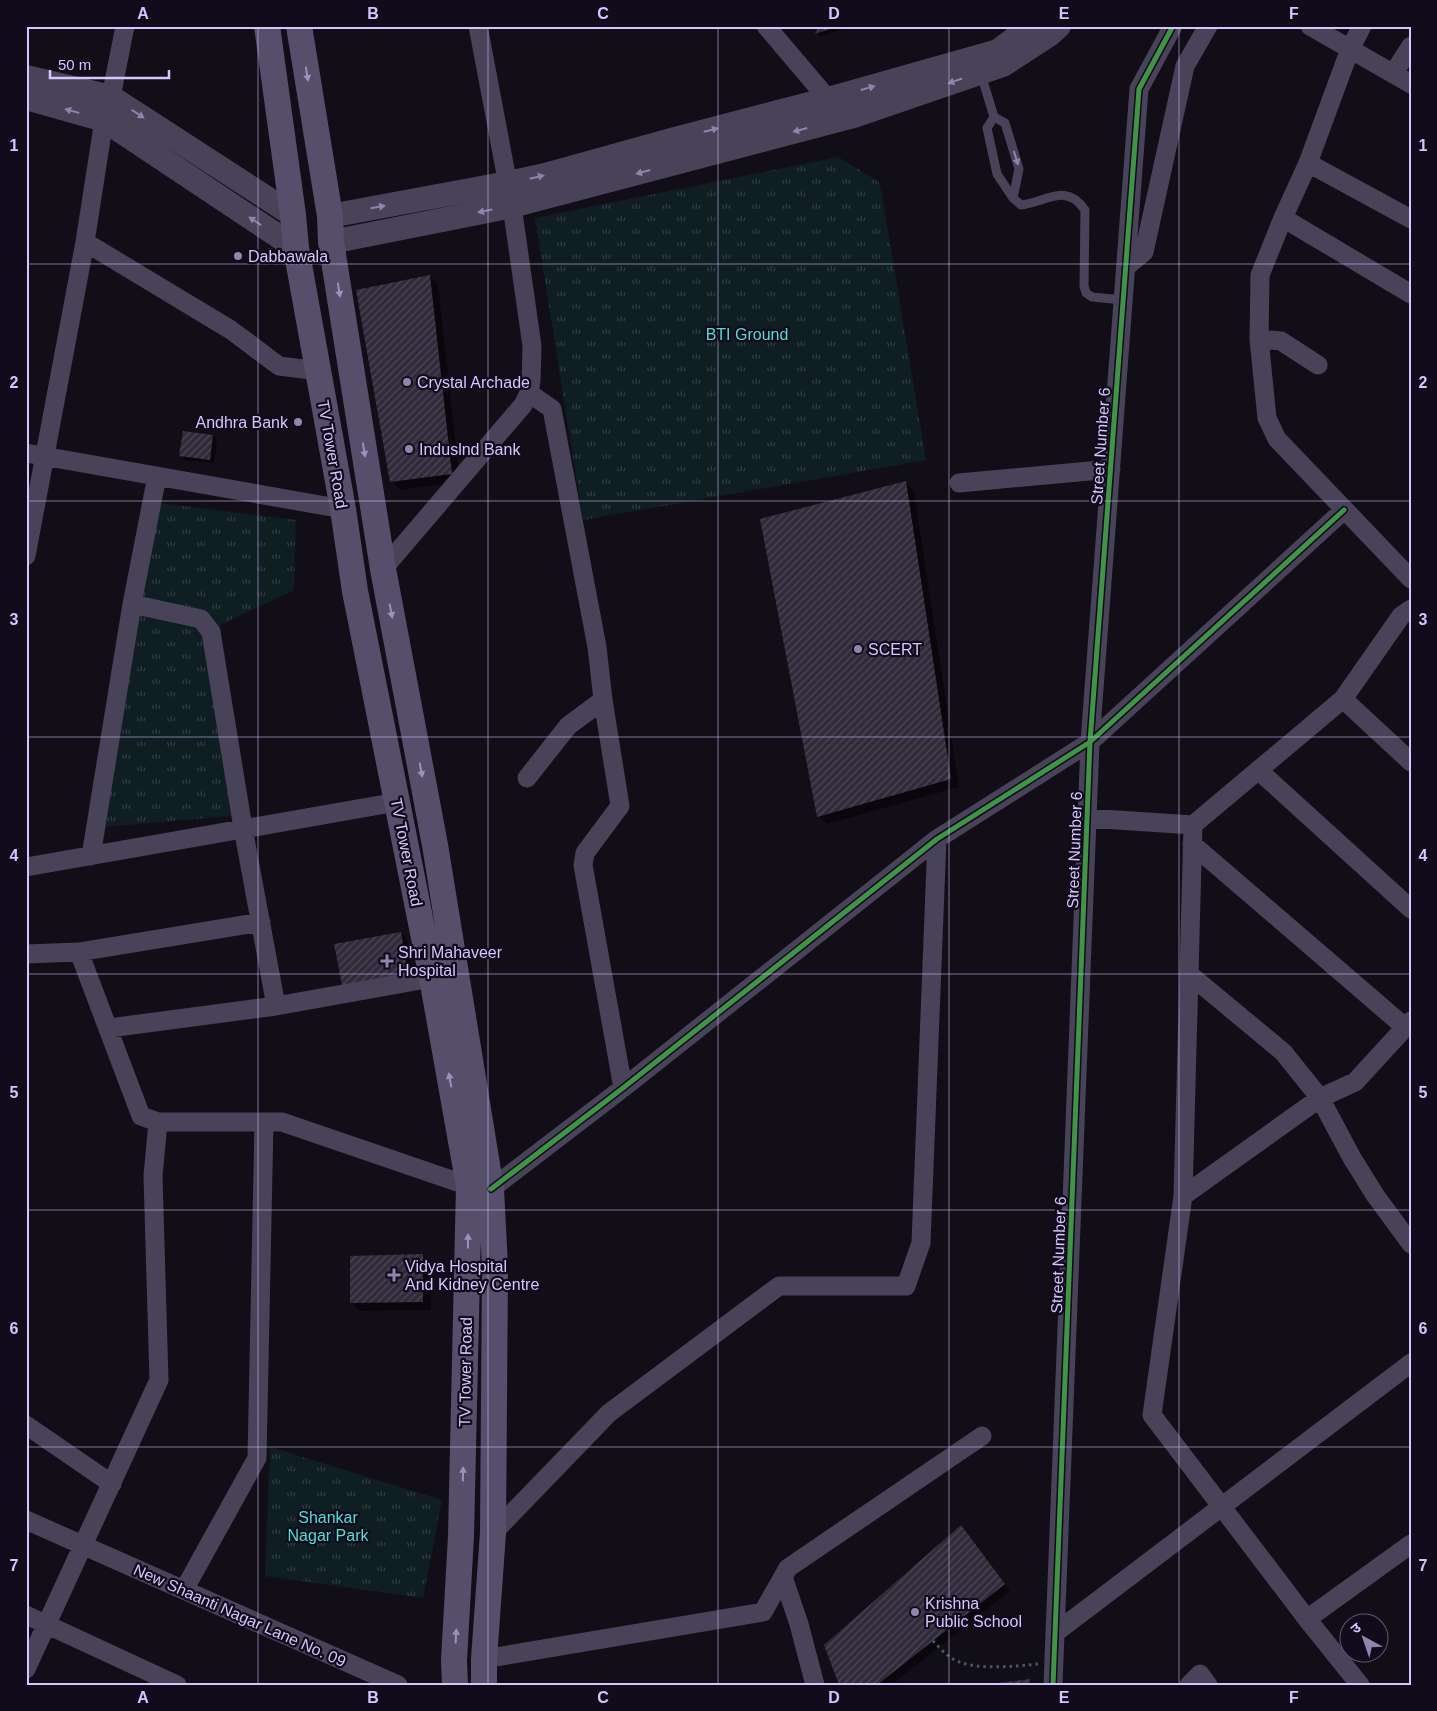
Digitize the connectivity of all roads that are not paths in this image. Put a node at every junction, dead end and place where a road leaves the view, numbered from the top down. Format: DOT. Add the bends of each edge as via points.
graph roads {
  1 [pos="125,26"];
  2 [pos="267,26"];
  3 [pos="299,26"];
  4 [pos="478,26"];
  5 [pos="766,26"];
  6 [pos="1031,26"];
  7 [pos="1059,26"];
  8 [pos="1173,26"];
  9 [pos="1208,26"];
  10 [pos="1310,26"];
  11 [pos="1362,26"];
  12 [pos="1411,46"];
  13 [pos="1350,50"];
  14 [pos="981,72"];
  15 [pos="1393,74"];
  16 [pos="26,77"];
  17 [pos="1411,84"];
  18 [pos="112,97"];
  19 [pos="26,98"];
  20 [pos="828,99"];
  21 [pos="994,117"];
  22 [pos="104,120"];
  23 [pos="671,140"];
  24 [pos="676,163"];
  25 [pos="1308,163"];
  26 [pos="510,194"];
  27 [pos="1013,198"];
  28 [pos="293,215"];
  29 [pos="330,216"];
  30 [pos="1283,218"];
  31 [pos="1411,219"];
  32 [pos="84,242"];
  33 [pos="331,242"];
  34 [pos="296,248"];
  35 [pos="1126,267"];
  36 [pos="1411,294"];
  37 [pos="1123,300"];
  38 [pos="1260,338"];
  39 [pos="1318,365"];
  40 [pos="319,371"];
  41 [pos="529,393"];
  42 [pos="26,452"];
  43 [pos="45,456"];
  44 [pos="1111,469"];
  45 [pos="156,476"];
  46 [pos="959,483"];
  47 [pos="343,510"];
  48 [pos="1344,510"];
  49 [pos="26,556"];
  50 [pos="383,570"];
  51 [pos="1411,579"];
  52 [pos="132,604"];
  53 [pos="1407,617"];
  54 [pos="1343,699"];
  55 [pos="602,700"];
  56 [pos="1090,742"];
  57 [pos="1411,762"];
  58 [pos="1258,770"];
  59 [pos="527,778"];
  60 [pos="397,802"];
  61 [pos="1087,818"];
  62 [pos="1193,825"];
  63 [pos="243,828"];
  64 [pos="937,839"];
  65 [pos="1192,844"];
  66 [pos="91,856"];
  67 [pos="26,867"];
  68 [pos="1411,909"];
  69 [pos="260,922"];
  70 [pos="79,952"];
  71 [pos="26,954"];
  72 [pos="1189,974"];
  73 [pos="432,978"];
  74 [pos="276,1006"];
  75 [pos="1408,1025"];
  76 [pos="109,1028"];
  77 [pos="623,1088"];
  78 [pos="1320,1098"];
  79 [pos="158,1122"];
  80 [pos="264,1122"];
  81 [pos="480,1187"];
  82 [pos="1183,1196"];
  83 [pos="1411,1244"];
  84 [pos="1411,1363"];
  85 [pos="26,1426"];
  86 [pos="982,1436"];
  87 [pos="112,1484"];
  88 [pos="1222,1507"];
  89 [pos="26,1520"];
  90 [pos="493,1533"];
  91 [pos="1411,1544"];
  92 [pos="83,1545"];
  93 [pos="783,1577"];
  94 [pos="184,1590"];
  95 [pos="26,1615"];
  96 [pos="1307,1619"];
  97 [pos="47,1624"];
  98 [pos="1055,1633"];
  99 [pos="484,1659"];
  100 [pos="26,1669"];
  101 [pos="373,1680"];
  102 [pos="177,1685"];
  103 [pos="398,1685"];
  104 [pos="455,1685"];
  105 [pos="484,1685"];
  106 [pos="815,1685"];
  107 [pos="1053,1685"];
  108 [pos="1189,1685"];
  109 [pos="1208,1685"];
  110 [pos="1360,1685"];
  1 -- 18 [label="street"];
  2 -- 28 [label="main road, TV Tower Road"];
  3 -- 29 [label="main road, TV Tower Road, one-way"];
  4 -- 26 [label="street"];
  5 -- 20 [label="street"];
  20 -- 6 [label="street, one-way" via="998,51"];
  7 -- 14 [label="street" via="1003,65"];
  8 -- 35 [label="street, Street Number 6" via="1139,89"];
  9 -- 35 [label="street" via="1185,66 1144,252"];
  10 -- 13 [label="street"];
  11 -- 13 [label="street"];
  12 -- 15 [label="street"];
  13 -- 15 [label="street"];
  13 -- 25 [label="street"];
  14 -- 21 [label="lane"];
  14 -- 24 [label="street, one-way" via="854,116"];
  15 -- 17 [label="street"];
  16 -- 18 [label="street"];
  18 -- 22 [label="street"];
  18 -- 28 [label="street, one-way"];
  22 -- 19 [label="street, one-way"];
  23 -- 20 [label="street, one-way"];
  21 -- 27 [label="lane" via="987,128 997,174"];
  21 -- 27 [label="lane, one-way" via="1005,123 1019,169"];
  22 -- 32 [label="street"];
  34 -- 22 [label="street, one-way"];
  23 -- 24 [label="street"];
  26 -- 23 [label="street, one-way" via="545,175"];
  24 -- 26 [label="street, one-way"];
  25 -- 30 [label="street"];
  25 -- 31 [label="street"];
  29 -- 26 [label="street, one-way"];
  26 -- 33 [label="street, one-way"];
  26 -- 41 [label="street" via="532,346"];
  27 -- 37 [label="lane" via="1021,205 1056,195 1070,196 1079,202 1085,210 1086,293 1092,297"];
  28 -- 29 [label="main road"];
  28 -- 34 [label="main road, TV Tower Road"];
  29 -- 33 [label="main road, TV Tower Road"];
  30 -- 36 [label="street"];
  30 -- 38 [label="street" via="1260,275"];
  32 -- 40 [label="street" via="231,330 279,366"];
  32 -- 43 [label="street"];
  33 -- 34 [label="main road"];
  33 -- 50 [label="main road, TV Tower Road, one-way"];
  34 -- 40 [label="main road, TV Tower Road"];
  35 -- 37 [label="street, Street Number 6"];
  37 -- 44 [label="street, Street Number 6"];
  38 -- 39 [label="street" via="1281,341"];
  38 -- 48 [label="street" via="1267,418 1277,439"];
  40 -- 47 [label="main road, TV Tower Road"];
  41 -- 50 [label="street" via="523,405"];
  41 -- 55 [label="street" via="552,409 597,646"];
  42 -- 43 [label="street"];
  43 -- 45 [label="street"];
  43 -- 49 [label="street"];
  44 -- 46 [label="street"];
  44 -- 56 [label="street, Street Number 6"];
  45 -- 47 [label="street"];
  45 -- 52 [label="street"];
  47 -- 60 [label="main road, TV Tower Road" via="355,591"];
  48 -- 51 [label="street"];
  48 -- 56 [label="street"];
  50 -- 81 [label="main road, TV Tower Road, one-way" via="435,845"];
  52 -- 63 [label="street" via="201,620 211,632"];
  52 -- 66 [label="street"];
  53 -- 54 [label="street"];
  54 -- 57 [label="street"];
  54 -- 58 [label="street"];
  55 -- 59 [label="street" via="568,726"];
  55 -- 77 [label="street" via="620,806 585,853 583,865"];
  56 -- 61 [label="street, Street Number 6"];
  56 -- 64 [label="street"];
  58 -- 62 [label="street"];
  58 -- 68 [label="street"];
  60 -- 63 [label="street"];
  60 -- 73 [label="main road, TV Tower Road"];
  61 -- 62 [label="street"];
  61 -- 98 [label="street, Street Number 6"];
  62 -- 65 [label="street"];
  63 -- 66 [label="street"];
  63 -- 69 [label="street"];
  64 -- 77 [label="street"];
  64 -- 90 [label="street" via="921,1243 906,1286 778,1286 609,1413"];
  65 -- 72 [label="street"];
  65 -- 75 [label="street"];
  66 -- 67 [label="street"];
  69 -- 70 [label="street"];
  69 -- 74 [label="street"];
  70 -- 71 [label="street"];
  70 -- 76 [label="street"];
  72 -- 78 [label="street" via="1283,1052"];
  72 -- 82 [label="street"];
  73 -- 74 [label="street"];
  81 -- 73 [label="main road, TV Tower Road, one-way"];
  74 -- 76 [label="street"];
  75 -- 78 [label="street" via="1355,1082"];
  76 -- 79 [label="street" via="141,1116"];
  77 -- 81 [label="street"];
  78 -- 82 [label="street"];
  78 -- 83 [label="street" via="1352,1158"];
  79 -- 80 [label="street"];
  79 -- 87 [label="street" via="153,1176 159,1380"];
  80 -- 81 [label="street" via="282,1122"];
  80 -- 94 [label="street" via="256,1458"];
  81 -- 90 [label="main road, TV Tower Road" via="495,1267"];
  104 -- 81 [label="main road, TV Tower Road, one-way"];
  82 -- 88 [label="street" via="1152,1415"];
  84 -- 88 [label="street"];
  85 -- 87 [label="street"];
  86 -- 93 [label="street" via="788,1568"];
  87 -- 92 [label="street"];
  88 -- 96 [label="street"];
  88 -- 98 [label="street"];
  89 -- 92 [label="street, New Shaanti Nagar Lane No. 09"];
  90 -- 99 [label="main road, TV Tower Road"];
  91 -- 96 [label="street"];
  92 -- 94 [label="street, New Shaanti Nagar Lane No. 09"];
  92 -- 97 [label="street"];
  93 -- 99 [label="street" via="763,1612"];
  93 -- 106 [label="street"];
  94 -- 101 [label="street, New Shaanti Nagar Lane No. 09"];
  95 -- 97 [label="street"];
  96 -- 110 [label="street"];
  97 -- 100 [label="street"];
  97 -- 102 [label="street"];
  98 -- 107 [label="street, Street Number 6"];
  99 -- 105 [label="main road, TV Tower Road"];
  101 -- 103 [label="street, New Shaanti Nagar Lane No. 09"];
  108 -- 109 [label="street" via="1200,1674"];
}
